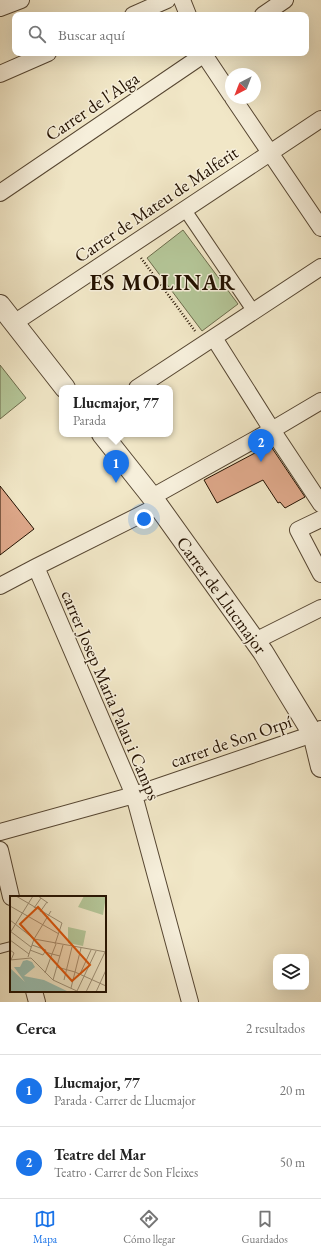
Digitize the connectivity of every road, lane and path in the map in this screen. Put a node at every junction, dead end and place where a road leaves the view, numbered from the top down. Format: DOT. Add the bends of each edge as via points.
graph roads {
  1 [pos="21,0"];
  2 [pos="167,0"];
  3 [pos="182,0"];
  4 [pos="285,0"];
  5 [pos="0,8"];
  6 [pos="140,12"];
  7 [pos="187,12"];
  8 [pos="267,12"];
  9 [pos="41,56"];
  10 [pos="201,56"];
  11 [pos="205,56"];
  12 [pos="0,74"];
  13 [pos="225,86"];
  14 [pos="237,104"];
  15 [pos="321,119"];
  16 [pos="271,152"];
  17 [pos="0,193"];
  18 [pos="185,210"];
  19 [pos="321,228"];
  20 [pos="132,244"];
  21 [pos="321,267"];
  22 [pos="0,305"];
  23 [pos="254,312"];
  24 [pos="14,323"];
  25 [pos="209,341"];
  26 [pos="63,385"];
  27 [pos="142,385"];
  28 [pos="321,401"];
  29 [pos="272,430"];
  30 [pos="104,437"];
  31 [pos="155,502"];
  32 [pos="321,504"];
  33 [pos="321,519"];
  34 [pos="36,567"];
  35 [pos="321,574"];
  36 [pos="0,586"];
  37 [pos="321,608"];
  38 [pos="255,641"];
  39 [pos="317,731"];
  40 [pos="321,767"];
  41 [pos="134,795"];
  42 [pos="0,832"];
  43 [pos="0,850"];
  44 [pos="11,896"];
  45 [pos="10,946"];
  46 [pos="0,949"];
  47 [pos="34,992"];
  48 [pos="37,1002"];
  49 [pos="190,1002"];
  1 -- 5 [label="street"];
  2 -- 6 [label="street"];
  3 -- 7 [label="street"];
  4 -- 8 [label="street"];
  9 -- 12 [label="street"];
  10 -- 17 [label="street, Carrer de l'Alga"];
  11 -- 13 [label="street"];
  14 -- 16 [label="street"];
  15 -- 16 [label="street, Carrer de Mateu de Malferit"];
  16 -- 18 [label="street, Carrer de Mateu de Malferit"];
  16 -- 19 [label="street"];
  18 -- 20 [label="street, Carrer de Mateu de Malferit"];
  18 -- 23 [label="street"];
  20 -- 24 [label="street, Carrer de Mateu de Malferit"];
  20 -- 25 [label="path"];
  21 -- 23 [label="street"];
  22 -- 24 [label="street"];
  23 -- 25 [label="street"];
  24 -- 26 [label="street"];
  25 -- 27 [label="street"];
  25 -- 29 [label="street"];
  28 -- 29 [label="street"];
  29 -- 31 [label="street"];
  29 -- 32 [label="street"];
  30 -- 31 [label="street, Carrer de Llucmajor"];
  31 -- 34 [label="street"];
  31 -- 38 [label="street, Carrer de Llucmajor"];
  33 -- 35 [label="street" via="298,530"];
  34 -- 36 [label="street"];
  34 -- 41 [label="street, carrer Josep Maria Palau i Camps"];
  37 -- 38 [label="street"];
  38 -- 39 [label="street, Carrer de Llucmajor"];
  39 -- 40 [label="street, Carrer de Llucmajor"];
  39 -- 41 [label="street, carrer de Son Orpí"];
  41 -- 42 [label="street, carrer de Son Orpí"];
  41 -- 49 [label="street, carrer Josep Maria Palau i Camps"];
  43 -- 44 [label="street"];
  45 -- 46 [label="lane"];
  47 -- 48 [label="street"];
}
